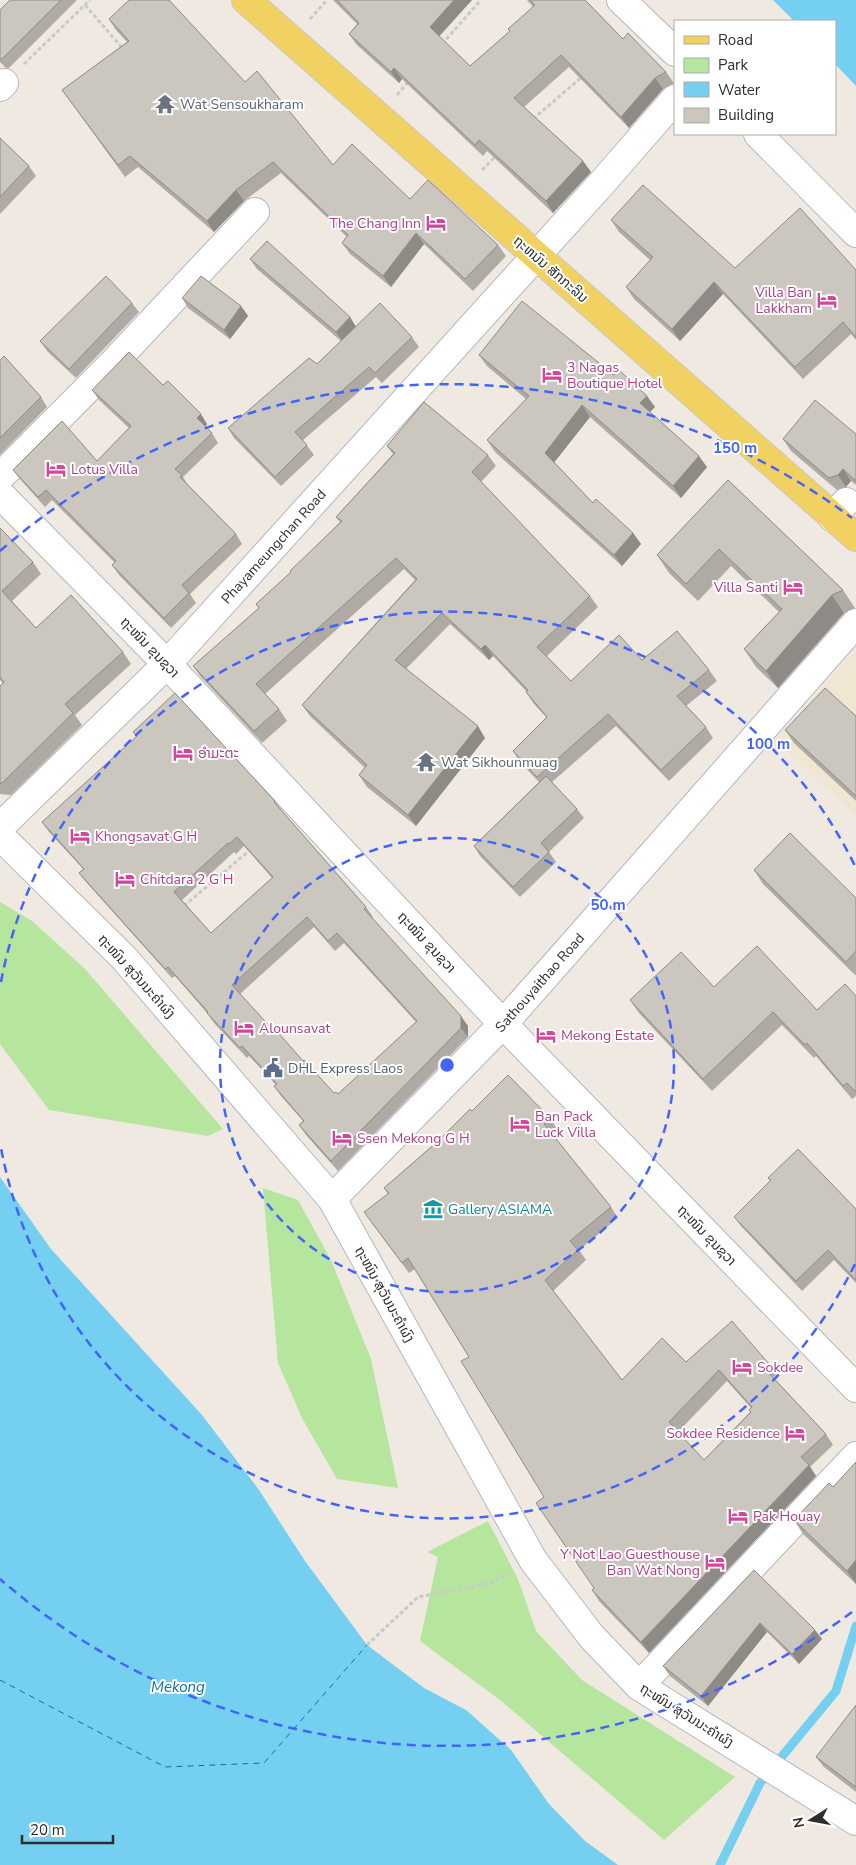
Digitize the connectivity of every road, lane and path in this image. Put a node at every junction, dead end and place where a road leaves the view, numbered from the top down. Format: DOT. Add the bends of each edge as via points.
graph roads {
  1 [pos="90,0"];
  2 [pos="246,0"];
  3 [pos="481,0"];
  4 [pos="622,0"];
  5 [pos="85,5"];
  6 [pos="436,51"];
  7 [pos="674,51"];
  8 [pos="129,56"];
  9 [pos="587,74"];
  10 [pos="410,80"];
  11 [pos="2,85"];
  12 [pos="674,100"];
  13 [pos="378,116"];
  14 [pos="529,123"];
  15 [pos="759,135"];
  16 [pos="502,150"];
  17 [pos="462,190"];
  18 [pos="255,212"];
  19 [pos="856,233"];
  20 [pos="536,255"];
  21 [pos="0,477"];
  22 [pos="0,494"];
  23 [pos="856,537"];
  24 [pos="856,623"];
  25 [pos="168,664"];
  26 [pos="0,827"];
  27 [pos="0,836"];
  28 [pos="256,845"];
  29 [pos="182,908"];
  30 [pos="503,1024"];
  31 [pos="332,1199"];
  32 [pos="856,1388"];
  33 [pos="856,1456"];
  34 [pos="533,1560"];
  35 [pos="367,1645"];
  36 [pos="639,1686"];
  37 [pos="856,1821"];
  1 -- 5 [label="path"];
  2 -- 13 [label="main road, ຖະຫນົນ ສັກກະລິນ"];
  3 -- 6 [label="path"];
  4 -- 7 [label="street"];
  5 -- 8 [label="path"];
  5 -- 11 [label="path"];
  9 -- 14 [label="path"];
  10 -- 13 [label="path"];
  12 -- 20 [label="street, Phayameungchan Road"];
  13 -- 17 [label="main road, ຖະຫນົນ ສັກກະລິນ"];
  15 -- 19 [label="street"];
  16 -- 17 [label="path"];
  17 -- 20 [label="main road, ຖະຫນົນ ສັກກະລິນ"];
  18 -- 21 [label="street"];
  20 -- 23 [label="main road, ຖະຫນົນ ສັກກະລິນ" via="839,509"];
  20 -- 25 [label="street, Phayameungchan Road"];
  22 -- 25 [label="street, ຖະໜົນ ຂຸນຊວາ"];
  24 -- 30 [label="street, Sathouyaithao Road"];
  25 -- 26 [label="street, Phayameungchan Road"];
  25 -- 30 [label="street, ຖະໜົນ ຂຸນຊວາ"];
  27 -- 31 [label="street, ຖະໜົນ ສຸວັນນະຄໍາຜົງ" via="124,958"];
  28 -- 29 [label="path"];
  30 -- 31 [label="street, Sathouyaithao Road"];
  30 -- 32 [label="street, ຖະໜົນ ຂຸນຊວາ"];
  31 -- 34 [label="street, ຖະໜົນ ສຸວັນນະຄໍາຜົງ"];
  33 -- 36 [label="street"];
  34 -- 35 [label="path" via="491,1583 418,1597"];
  34 -- 36 [label="street, ຖະໜົນ ສຸວັນນະຄໍາຜົງ" via="592,1637"];
  36 -- 37 [label="street, ຖະໜົນ ສຸວັນນະຄໍາຜົງ"];
}
